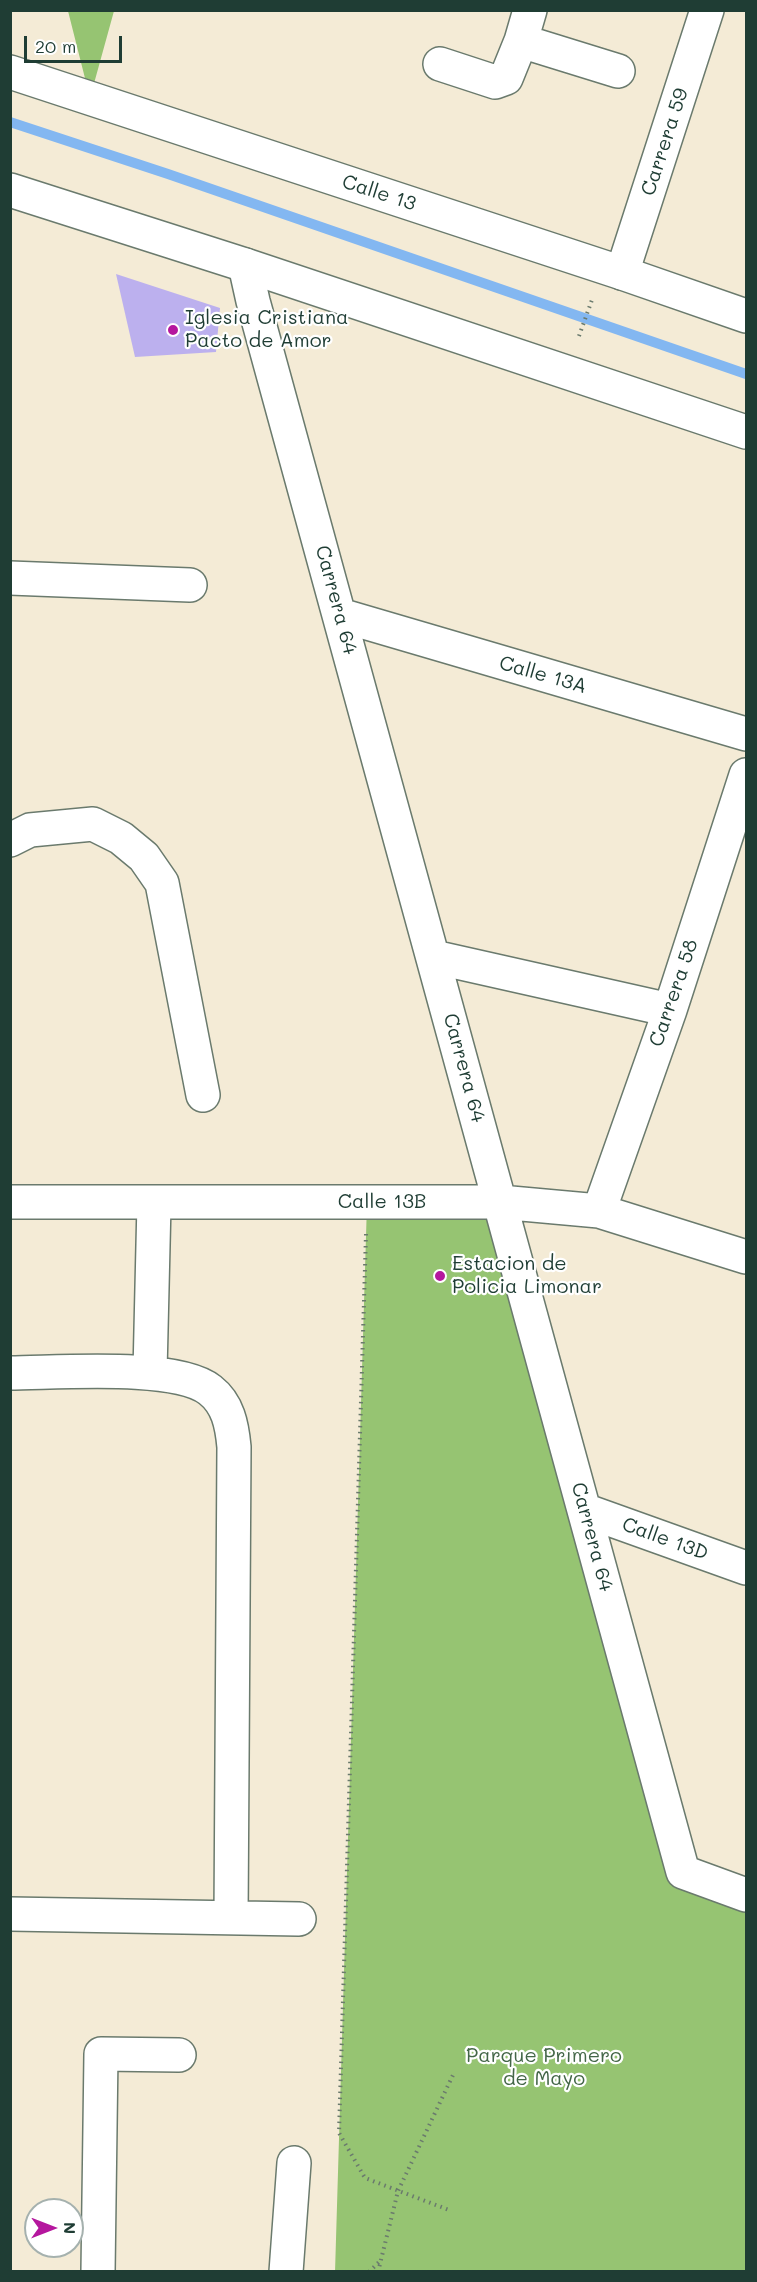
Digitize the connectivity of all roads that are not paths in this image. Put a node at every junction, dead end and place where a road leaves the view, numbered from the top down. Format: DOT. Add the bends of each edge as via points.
graph roads {
  1 [pos="707,10"];
  2 [pos="526,26"];
  3 [pos="440,64"];
  4 [pos="618,71"];
  5 [pos="10,72"];
  6 [pos="10,190"];
  7 [pos="245,265"];
  8 [pos="622,273"];
  9 [pos="747,316"];
  10 [pos="747,432"];
  11 [pos="10,578"];
  12 [pos="190,585"];
  13 [pos="340,615"];
  14 [pos="747,734"];
  15 [pos="747,775"];
  16 [pos="10,840"];
  17 [pos="434,957"];
  18 [pos="670,1010"];
  19 [pos="204,1095"];
  20 [pos="10,1202"];
  21 [pos="500,1202"];
  22 [pos="154,1203"];
  23 [pos="599,1211"];
  24 [pos="747,1257"];
  25 [pos="150,1372"];
  26 [pos="10,1373"];
  27 [pos="584,1510"];
  28 [pos="747,1568"];
  29 [pos="747,1895"];
  30 [pos="10,1914"];
  31 [pos="231,1918"];
  32 [pos="299,1919"];
  33 [pos="178,2055"];
  34 [pos="294,2163"];
  35 [pos="98,2271"];
  36 [pos="286,2271"];
  1 -- 8 [label="street, Carrera 59"];
  2 -- 3 [label="street" via="506,78 495,82"];
  2 -- 4 [label="street"];
  5 -- 8 [label="street, Calle 13"];
  6 -- 7 [label="street"];
  7 -- 10 [label="street"];
  7 -- 13 [label="street, Carrera 64"];
  8 -- 9 [label="street, Calle 13"];
  11 -- 12 [label="street"];
  13 -- 14 [label="street, Calle 13A"];
  13 -- 17 [label="street, Carrera 64"];
  15 -- 18 [label="street, Carrera 58"];
  16 -- 19 [label="street" via="30,830 93,824 121,838 144,857 162,883"];
  17 -- 18 [label="street"];
  17 -- 21 [label="street, Carrera 64"];
  18 -- 23 [label="street, Carrera 58"];
  20 -- 22 [label="street, Calle 13B"];
  21 -- 22 [label="street, Calle 13B"];
  21 -- 23 [label="street, Calle 13B"];
  21 -- 27 [label="street, Carrera 64"];
  22 -- 25 [label="street"];
  23 -- 24 [label="street, Calle 13B"];
  25 -- 26 [label="street"];
  25 -- 31 [label="street" via="193,1380 211,1390 224,1406 232,1426"];
  27 -- 28 [label="street, Calle 13D"];
  27 -- 29 [label="street, Carrera 64" via="682,1872"];
  30 -- 31 [label="street"];
  31 -- 32 [label="street"];
  33 -- 35 [label="street" via="101,2054"];
  34 -- 36 [label="street"];
}
